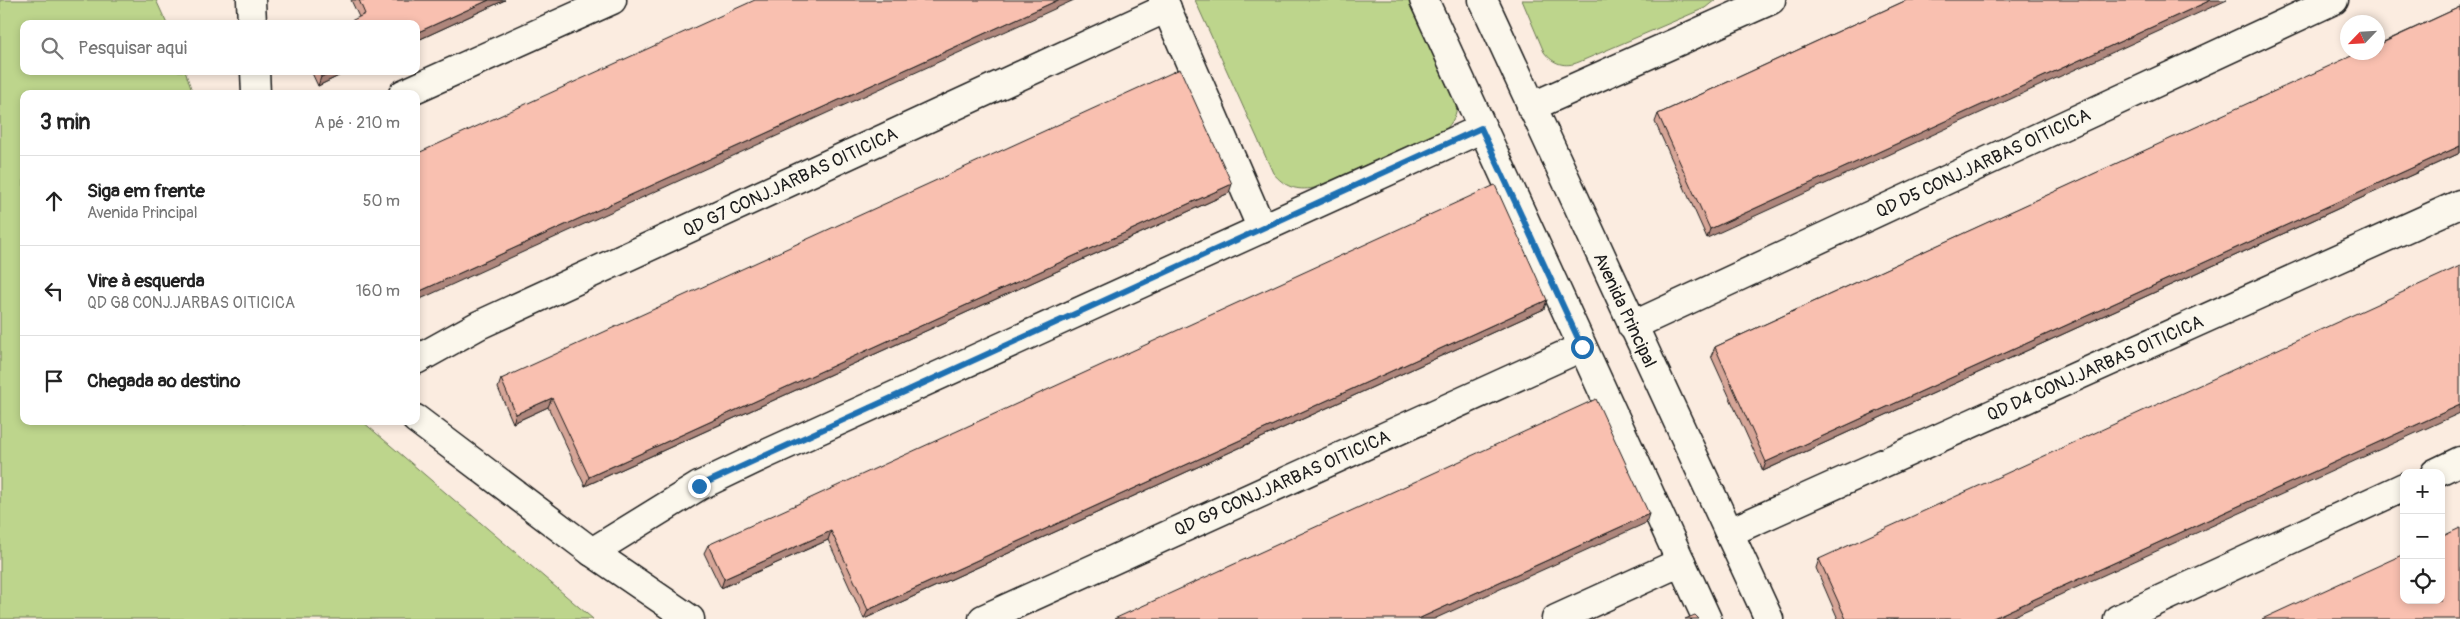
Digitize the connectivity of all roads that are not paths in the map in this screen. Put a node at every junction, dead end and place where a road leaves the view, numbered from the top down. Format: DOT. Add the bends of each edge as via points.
graph roads {
  1 [pos="251,0"];
  2 [pos="612,0"];
  3 [pos="1424,0"];
  4 [pos="1483,0"];
  5 [pos="2334,0"];
  6 [pos="1767,1"];
  7 [pos="1165,4"];
  8 [pos="252,20"];
  9 [pos="254,75"];
  10 [pos="256,90"];
  11 [pos="412,90"];
  12 [pos="1531,107"];
  13 [pos="1481,128"];
  14 [pos="2460,204"];
  15 [pos="1262,229"];
  16 [pos="1632,326"];
  17 [pos="1582,347"];
  18 [pos="420,358"];
  19 [pos="420,422"];
  20 [pos="2460,461"];
  21 [pos="2443,469"];
  22 [pos="2400,489"];
  23 [pos="1730,532"];
  24 [pos="592,552"];
  25 [pos="1681,562"];
  26 [pos="690,619"];
  27 [pos="983,619"];
  28 [pos="1556,619"];
  29 [pos="1707,619"];
  30 [pos="1769,619"];
  31 [pos="2118,619"];
  1 -- 8 [label="street"];
  2 -- 11 [label="street"];
  3 -- 13 [label="street"];
  4 -- 12 [label="street, Avenida Principal"];
  5 -- 16 [label="street, QD D5 CONJ.JARBAS OITICICA"];
  6 -- 12 [label="street"];
  7 -- 15 [label="street"];
  7 -- 18 [label="street, QD G7 CONJ.JARBAS OITICICA" via="488,321"];
  9 -- 10 [label="street"];
  12 -- 16 [label="street, Avenida Principal"];
  13 -- 15 [label="street"];
  13 -- 17 [label="street"];
  14 -- 23 [label="street, QD D4 CONJ.JARBAS OITICICA"];
  15 -- 24 [label="street" via="699,486"];
  16 -- 23 [label="street, Avenida Principal"];
  17 -- 25 [label="street"];
  17 -- 27 [label="street, QD G9 CONJ.JARBAS OITICICA"];
  19 -- 24 [label="street"];
  20 -- 21 [label="street"];
  22 -- 31 [label="street"];
  23 -- 30 [label="street, Avenida Principal"];
  24 -- 26 [label="street"];
  25 -- 28 [label="street"];
  25 -- 29 [label="street"];
}
